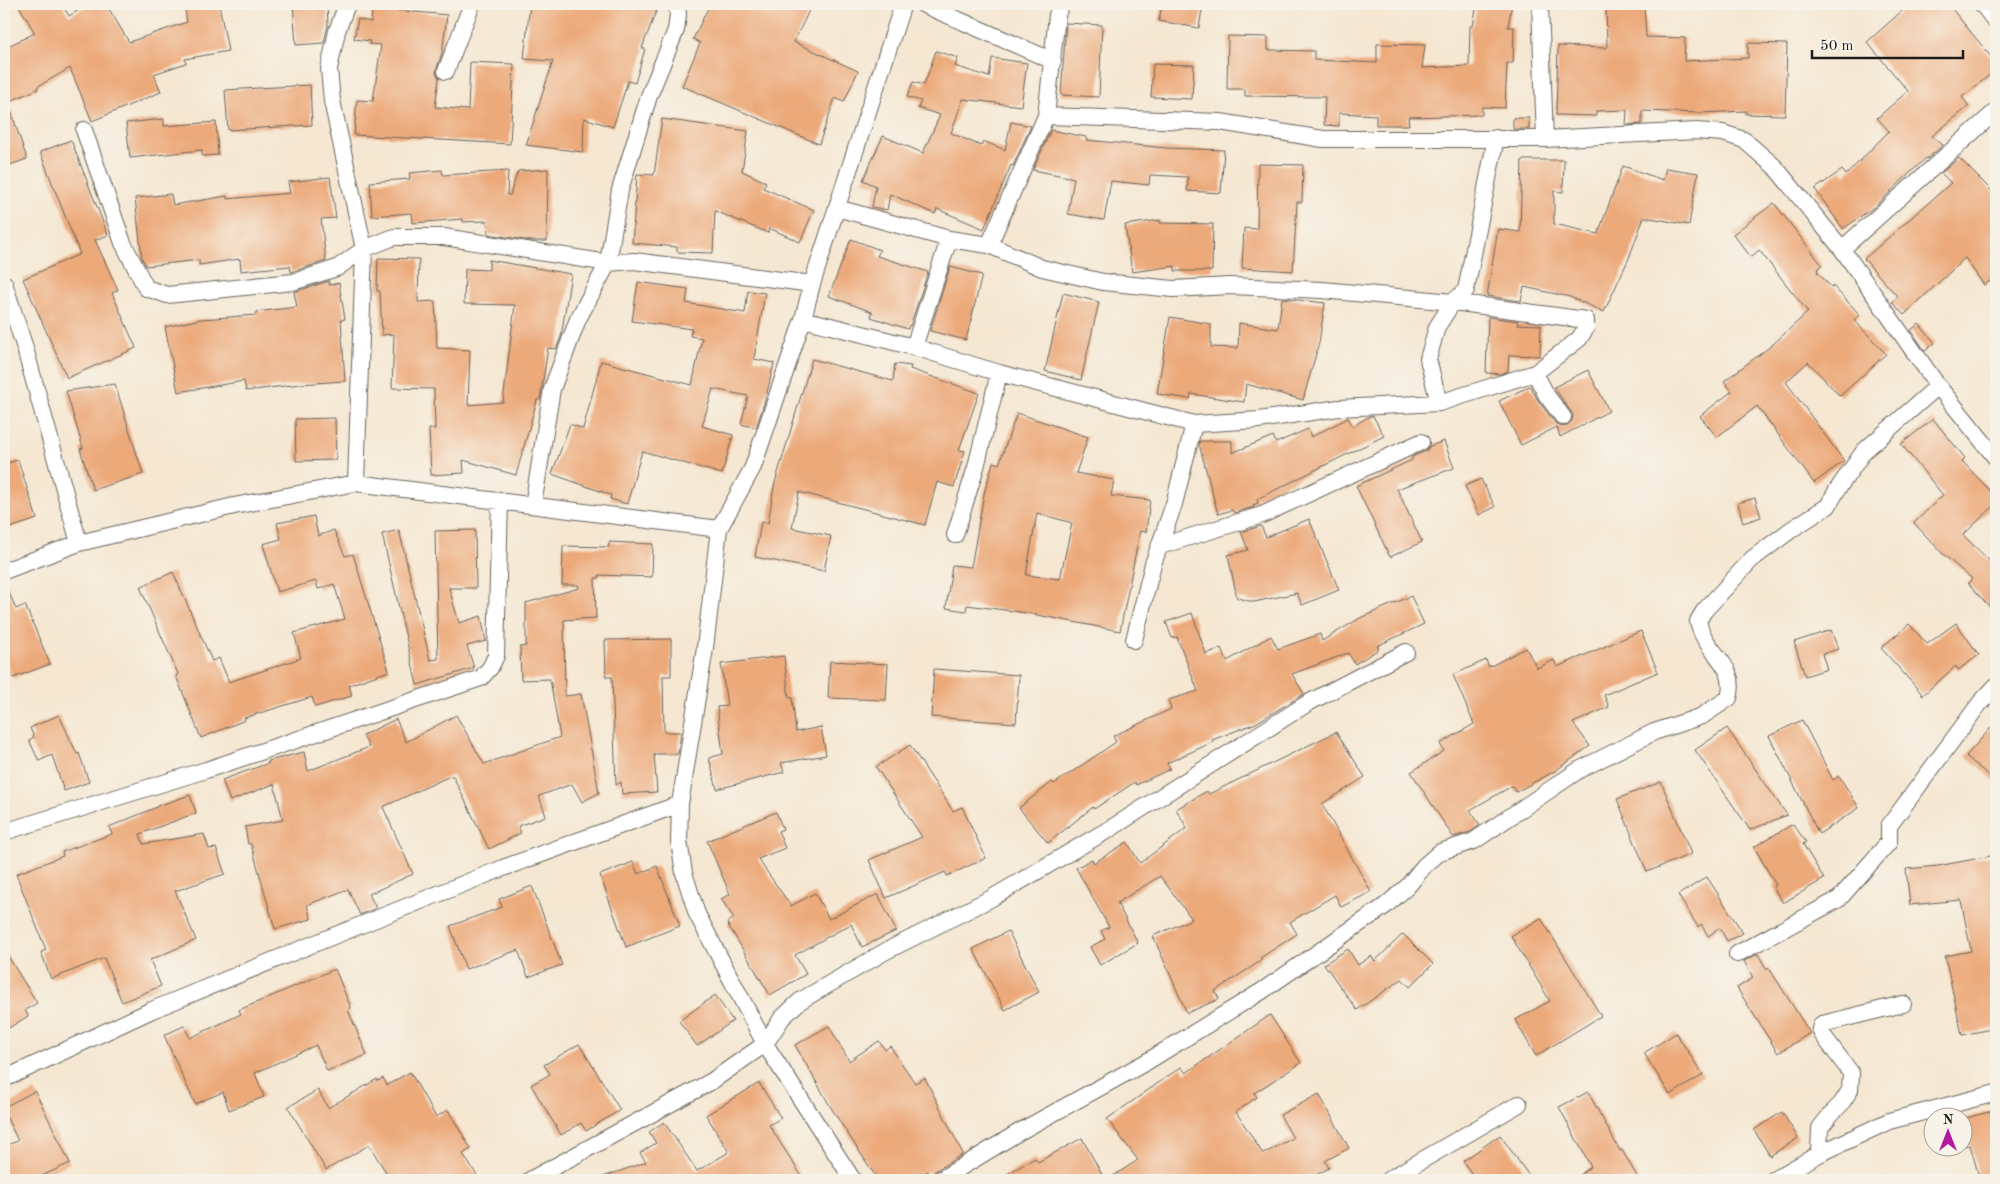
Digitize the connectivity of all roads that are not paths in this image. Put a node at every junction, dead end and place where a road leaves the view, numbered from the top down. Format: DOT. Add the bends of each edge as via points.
graph roads {
  1 [pos="346,4"];
  2 [pos="472,4"];
  3 [pos="677,4"];
  4 [pos="903,4"];
  5 [pos="922,4"];
  6 [pos="1061,4"];
  7 [pos="1540,4"];
  8 [pos="1982,4"];
  9 [pos="1996,22"];
  10 [pos="1054,61"];
  11 [pos="446,71"];
  12 [pos="1996,111"];
  13 [pos="1046,116"];
  14 [pos="84,130"];
  15 [pos="1496,138"];
  16 [pos="1545,139"];
  17 [pos="837,208"];
  18 [pos="949,239"];
  19 [pos="988,245"];
  20 [pos="364,249"];
  21 [pos="1842,249"];
  22 [pos="608,263"];
  23 [pos="4,283"];
  24 [pos="812,284"];
  25 [pos="1453,302"];
  26 [pos="803,319"];
  27 [pos="914,347"];
  28 [pos="999,373"];
  29 [pos="1535,373"];
  30 [pos="1938,386"];
  31 [pos="1439,403"];
  32 [pos="1564,416"];
  33 [pos="1194,424"];
  34 [pos="1421,442"];
  35 [pos="1996,458"];
  36 [pos="356,483"];
  37 [pos="500,500"];
  38 [pos="533,505"];
  39 [pos="719,529"];
  40 [pos="955,535"];
  41 [pos="79,543"];
  42 [pos="1160,546"];
  43 [pos="4,571"];
  44 [pos="1134,640"];
  45 [pos="1406,652"];
  46 [pos="1996,686"];
  47 [pos="680,804"];
  48 [pos="4,832"];
  49 [pos="1736,954"];
  50 [pos="1904,1004"];
  51 [pos="765,1044"];
  52 [pos="4,1079"];
  53 [pos="1996,1094"];
  54 [pos="1519,1104"];
  55 [pos="1820,1154"];
  56 [pos="530,1180"];
  57 [pos="853,1180"];
  58 [pos="940,1180"];
  59 [pos="1388,1180"];
  60 [pos="1773,1180"];
  1 -- 20 [label="street" via="329,69 332,102"];
  2 -- 11 [label="street"];
  3 -- 22 [label="street" via="676,30 648,96 620,190"];
  4 -- 17 [label="street"];
  5 -- 10 [label="street"];
  6 -- 10 [label="street"];
  7 -- 16 [label="street"];
  8 -- 9 [label="street"];
  10 -- 13 [label="street"];
  12 -- 21 [label="street"];
  13 -- 15 [label="street" via="1220,122 1323,139"];
  13 -- 19 [label="street"];
  14 -- 20 [label="street" via="124,243 146,288 156,293 167,295 293,282 337,268"];
  15 -- 16 [label="street"];
  15 -- 25 [label="street" via="1466,290"];
  16 -- 21 [label="street" via="1696,131 1723,133 1744,140 1775,167"];
  17 -- 18 [label="street"];
  17 -- 24 [label="street"];
  18 -- 19 [label="street"];
  18 -- 27 [label="street"];
  19 -- 25 [label="street" via="1042,268 1103,282 1173,289 1230,286 1322,290"];
  20 -- 22 [label="street" via="394,237 444,237"];
  20 -- 36 [label="street"];
  21 -- 30 [label="street"];
  22 -- 24 [label="street" via="634,261"];
  22 -- 38 [label="street" via="578,318 552,389"];
  23 -- 41 [label="street"];
  24 -- 26 [label="street"];
  25 -- 29 [label="street" via="1586,320 1586,328 1579,339"];
  25 -- 31 [label="street" via="1437,327 1428,359"];
  26 -- 27 [label="street"];
  26 -- 39 [label="street" via="753,467"];
  27 -- 28 [label="street"];
  28 -- 33 [label="street"];
  28 -- 40 [label="street"];
  29 -- 31 [label="street"];
  29 -- 32 [label="street" via="1547,396"];
  30 -- 35 [label="street"];
  30 -- 58 [label="street" via="1864,451 1828,506 1752,559 1704,611 1698,621 1700,634 1730,673 1732,687 1729,698 1702,716 1654,732 1579,770 1474,841 1440,852 1386,906 1262,991 1148,1061"];
  31 -- 33 [label="street" via="1339,408 1259,420"];
  33 -- 42 [label="street"];
  34 -- 42 [label="street" via="1262,516"];
  36 -- 37 [label="street"];
  36 -- 41 [label="street" via="234,506"];
  37 -- 38 [label="street"];
  37 -- 48 [label="street" via="496,656 481,678 206,770"];
  38 -- 39 [label="street"];
  39 -- 47 [label="street" via="705,648"];
  41 -- 43 [label="street"];
  42 -- 44 [label="street"];
  45 -- 51 [label="street" via="1308,703 1113,827 990,899 886,951 800,1001 782,1018"];
  46 -- 49 [label="street" via="1889,826 1889,842 1839,899"];
  47 -- 51 [label="street" via="679,841 684,874 697,914"];
  47 -- 52 [label="street" via="503,868 283,956 152,1010"];
  50 -- 55 [label="street" via="1822,1024 1822,1034 1851,1074 1850,1090 1820,1128"];
  51 -- 56 [label="street" via="712,1080"];
  51 -- 57 [label="street"];
  53 -- 55 [label="street" via="1889,1121"];
  54 -- 59 [label="street"];
  55 -- 60 [label="street"];
}
